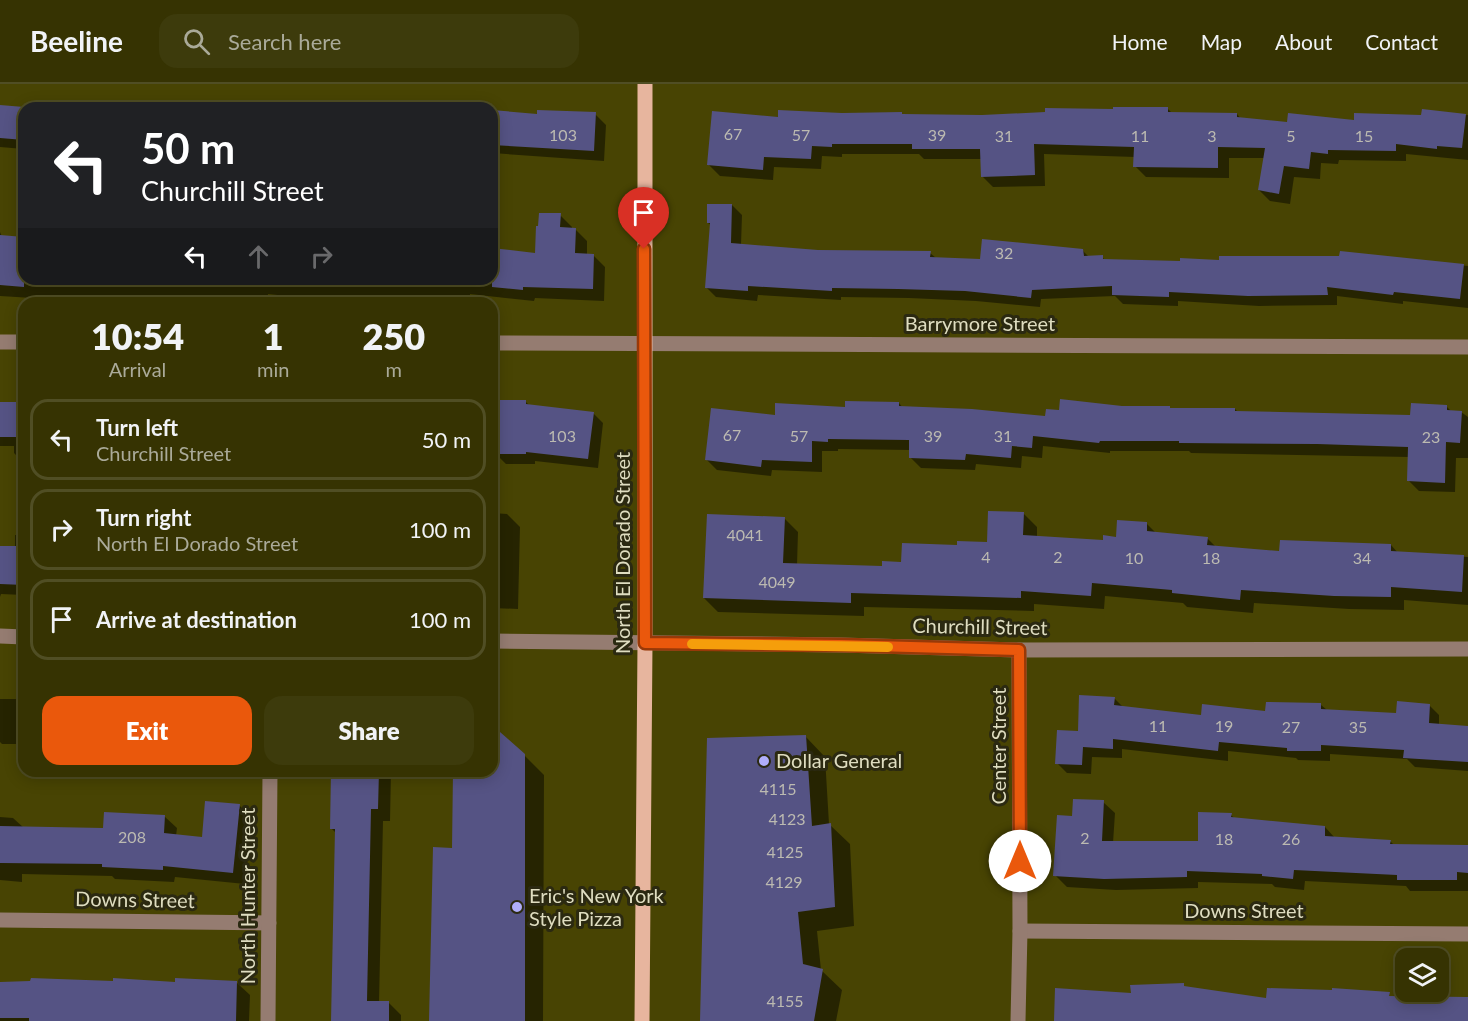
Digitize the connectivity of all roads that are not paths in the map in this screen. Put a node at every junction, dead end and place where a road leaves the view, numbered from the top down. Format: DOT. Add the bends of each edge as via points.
graph roads {
  1 [pos="645,84"];
  2 [pos="0,342"];
  3 [pos="18,342"];
  4 [pos="498,343"];
  5 [pos="644,343"];
  6 [pos="1468,347"];
  7 [pos="0,636"];
  8 [pos="18,637"];
  9 [pos="498,641"];
  10 [pos="645,643"];
  11 [pos="1468,649"];
  12 [pos="1019,650"];
  13 [pos="270,777"];
  14 [pos="0,920"];
  15 [pos="269,923"];
  16 [pos="1020,931"];
  17 [pos="1468,934"];
  18 [pos="268,1021"];
  19 [pos="642,1021"];
  20 [pos="1018,1021"];
  1 -- 5 [label="main road, North El Dorado Street"];
  2 -- 3 [label="street"];
  4 -- 5 [label="street, Barrymore Street"];
  5 -- 6 [label="street, Barrymore Street"];
  5 -- 10 [label="main road, North El Dorado Street"];
  7 -- 8 [label="street"];
  9 -- 10 [label="street, Churchill Street"];
  10 -- 12 [label="street, Churchill Street"];
  10 -- 19 [label="main road, North El Dorado Street"];
  11 -- 12 [label="street, Churchill Street"];
  12 -- 16 [label="street, Center Street"];
  13 -- 15 [label="street, North Hunter Street"];
  14 -- 15 [label="street, Downs Street"];
  15 -- 18 [label="street, North Hunter Street"];
  16 -- 17 [label="street, Downs Street"];
  16 -- 20 [label="street, Center Street"];
}
